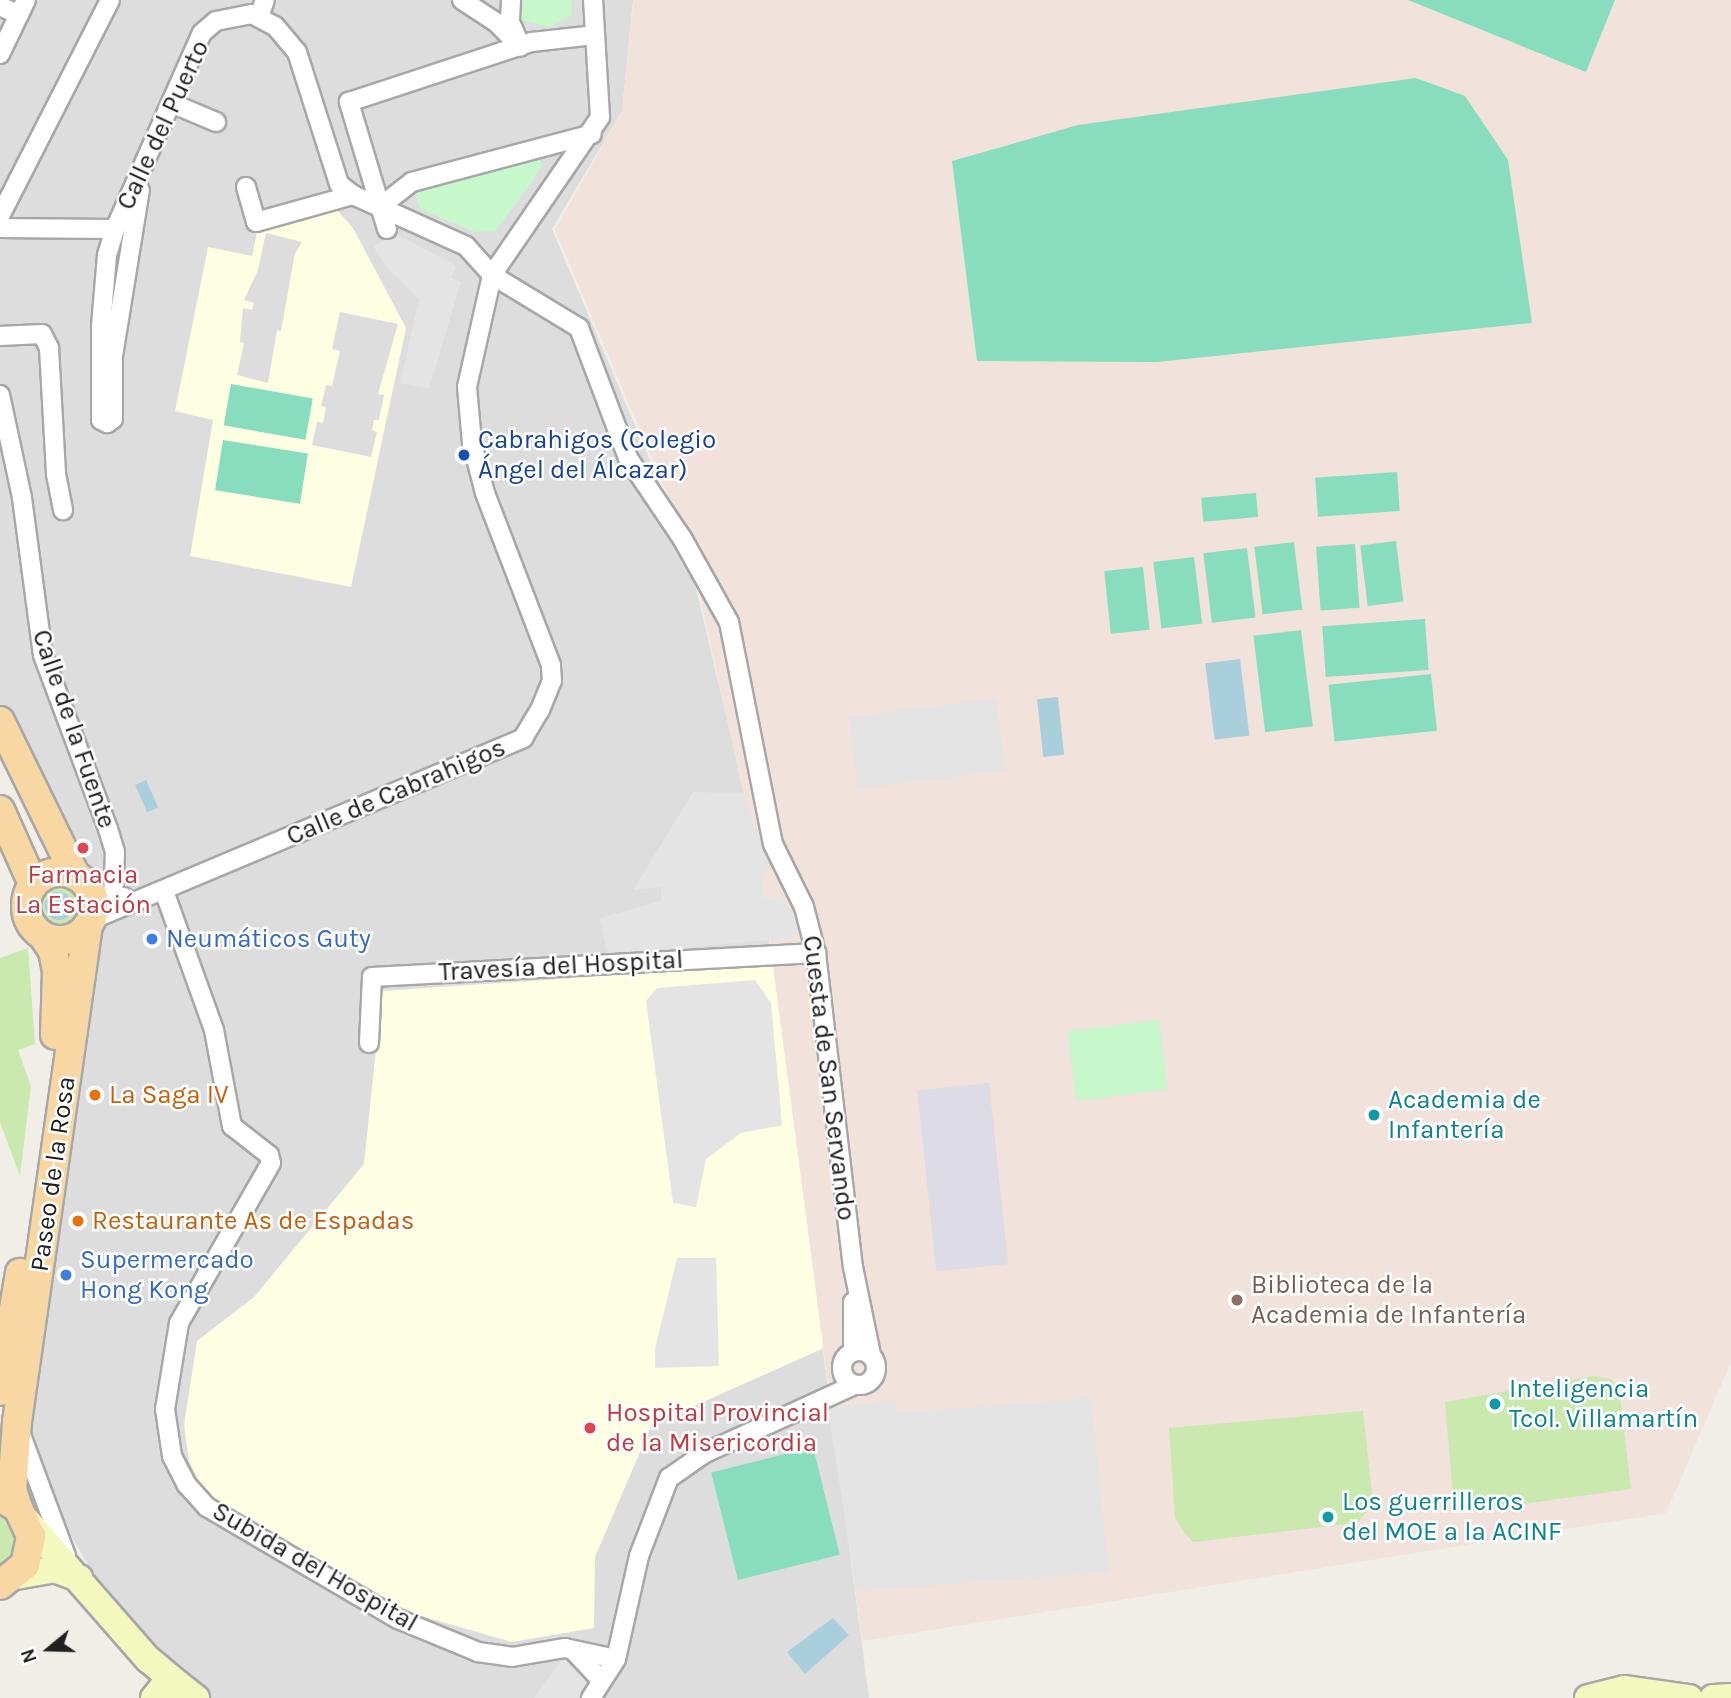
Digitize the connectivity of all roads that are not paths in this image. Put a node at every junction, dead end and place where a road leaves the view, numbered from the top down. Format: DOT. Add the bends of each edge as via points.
graph roads {
  1 [pos="110,0"];
  2 [pos="265,0"];
  3 [pos="462,0"];
  4 [pos="511,0"];
  5 [pos="593,0"];
  6 [pos="0,6"];
  7 [pos="22,7"];
  8 [pos="259,17"];
  9 [pos="594,35"];
  10 [pos="520,47"];
  11 [pos="0,54"];
  12 [pos="171,103"];
  13 [pos="216,122"];
  14 [pos="592,134"];
  15 [pos="156,136"];
  16 [pos="246,187"];
  17 [pos="353,195"];
  18 [pos="381,206"];
  19 [pos="0,216"];
  20 [pos="0,228"];
  21 [pos="115,229"];
  22 [pos="387,229"];
  23 [pos="492,275"];
  24 [pos="0,336"];
  25 [pos="0,395"];
  26 [pos="63,510"];
  27 [pos="0,721"];
  28 [pos="0,810"];
  29 [pos="75,875"];
  30 [pos="33,884"];
  31 [pos="156,894"];
  32 [pos="96,909"];
  33 [pos="43,936"];
  34 [pos="816,953"];
  35 [pos="369,1044"];
  36 [pos="853,1267"];
  37 [pos="862,1354"];
  38 [pos="848,1379"];
  39 [pos="0,1391"];
  40 [pos="17,1422"];
  41 [pos="15,1509"];
  42 [pos="76,1574"];
  43 [pos="5,1584"];
  44 [pos="573,1650"];
  45 [pos="148,1660"];
  46 [pos="616,1660"];
  47 [pos="601,1679"];
  48 [pos="187,1691"];
  49 [pos="1731,1697"];
  50 [pos="154,1698"];
  51 [pos="591,1698"];
  52 [pos="1588,1698"];
  53 [pos="1689,1698"];
  54 [pos="1713,1698"];
  1 -- 19 [label="street"];
  2 -- 8 [label="street"];
  3 -- 10 [label="street" via="497,23"];
  4 -- 10 [label="street" via="510,22"];
  5 -- 9 [label="street"];
  6 -- 7 [label="street"];
  7 -- 11 [label="street"];
  8 -- 12 [label="street, Calle del Puerto" via="231,15 202,33"];
  8 -- 17 [label="street" via="275,26 297,52 316,100 333,173"];
  9 -- 10 [label="street"];
  9 -- 14 [label="street" via="600,117"];
  10 -- 18 [label="street" via="349,102"];
  12 -- 13 [label="street"];
  12 -- 15 [label="street, Calle del Puerto"];
  14 -- 18 [label="street" via="412,182"];
  14 -- 23 [label="street"];
  15 -- 21 [label="street, Calle del Puerto"];
  15 -- 21 [label="street, Calle del Puerto" via="141,184 113,356 113,419 107,423 101,420 101,327 107,255"];
  16 -- 17 [label="street" via="256,222"];
  17 -- 18 [label="street"];
  18 -- 22 [label="street"];
  18 -- 23 [label="street" via="466,246"];
  20 -- 21 [label="street, Calle del Puerto"];
  23 -- 31 [label="street, Calle de Cabrahigos" via="470,361 472,443 485,493 551,665 552,681 540,710 523,738"];
  23 -- 34 [label="street, Cuesta de San Servando" via="579,328 628,458 682,538 729,622 773,844 804,907"];
  24 -- 26 [label="street" via="42,334 49,348 56,474"];
  25 -- 32 [label="street, Calle de la Fuente" via="22,498 43,655 115,852"];
  27 -- 29 [label="main road"];
  28 -- 30 [label="main road, Paseo de la Rosa"];
  29 -- 30 [label="main road" via="52,872"];
  29 -- 32 [label="main road"];
  30 -- 33 [label="main road, Paseo de la Rosa" via="27,914"];
  31 -- 32 [label="street, Calle de Cabrahigos"];
  31 -- 32 [label="street"];
  31 -- 44 [label="street, Subida del Hospital" via="214,1030 232,1126 244,1140 269,1155 271,1163 179,1323 165,1409 172,1456 187,1485 207,1507 398,1619 478,1652 512,1657 535,1650"];
  32 -- 33 [label="main road" via="63,940"];
  32 -- 40 [label="main road, Paseo de la Rosa"];
  33 -- 39 [label="main road, Paseo de la Rosa" via="53,951 57,971 57,1017"];
  34 -- 35 [label="street, Travesía del Hospital" via="372,977"];
  34 -- 36 [label="street, Cuesta de San Servando"];
  36 -- 37 [label="street"];
  36 -- 37 [label="street" via="865,1323"];
  37 -- 38 [label="street" via="846,1357"];
  37 -- 38 [label="street" via="876,1373 863,1385"];
  38 -- 46 [label="street" via="816,1400 705,1453 668,1478 639,1556"];
  40 -- 41 [label="main road, Paseo de la Rosa"];
  40 -- 42 [label="street, Paseo de la Rosa"];
  41 -- 42 [label="main road, Paseo de la Rosa"];
  41 -- 43 [label="main road" via="31,1551"];
  42 -- 43 [label="main road" via="54,1569"];
  42 -- 45 [label="main road, Paseo de la Rosa"];
  44 -- 46 [label="street, Subida del Hospital"];
  44 -- 47 [label="street"];
  45 -- 48 [label="main road, Paseo de la Rosa"];
  45 -- 50 [label="main road, Paseo de la Rosa"];
  46 -- 47 [label="street"];
  47 -- 51 [label="street"];
  48 -- 50 [label="main road, Paseo de la Rosa" via="163,1687"];
  49 -- 54 [label="main road"];
  52 -- 53 [label="main road" via="1624,1689"];
}
